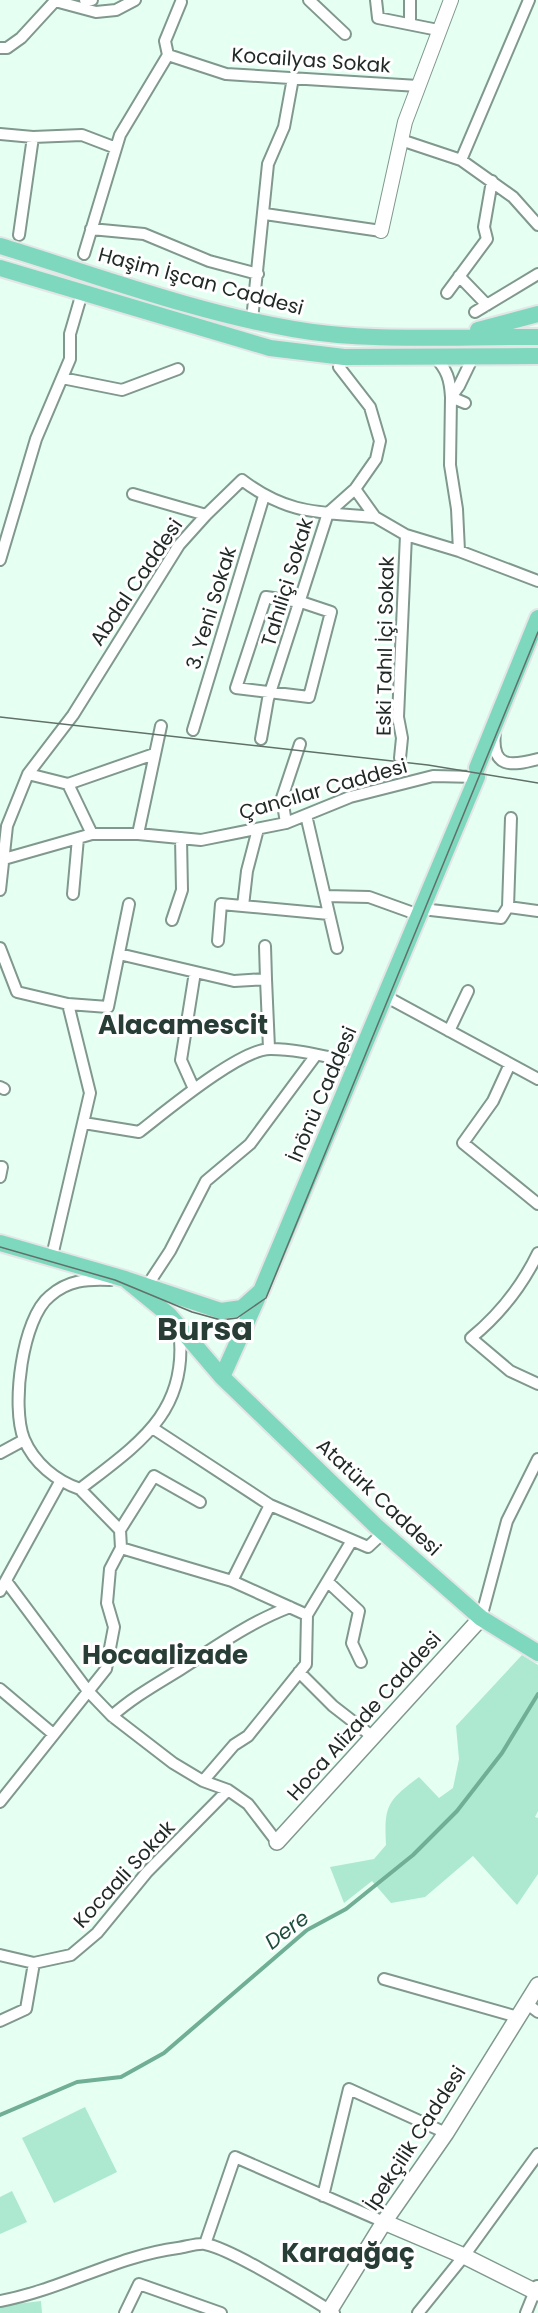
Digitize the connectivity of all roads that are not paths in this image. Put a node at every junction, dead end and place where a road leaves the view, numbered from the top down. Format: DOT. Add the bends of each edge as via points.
graph roads {
  1 [pos="85,0"];
  2 [pos="92,0"];
  3 [pos="135,0"];
  4 [pos="180,0"];
  5 [pos="309,0"];
  6 [pos="376,0"];
  7 [pos="410,0"];
  8 [pos="451,0"];
  9 [pos="529,0"];
  10 [pos="410,24"];
  11 [pos="438,30"];
  12 [pos="345,34"];
  13 [pos="0,48"];
  14 [pos="168,55"];
  15 [pos="292,78"];
  16 [pos="418,86"];
  17 [pos="0,134"];
  18 [pos="33,137"];
  19 [pos="401,140"];
  20 [pos="116,148"];
  21 [pos="461,160"];
  22 [pos="492,181"];
  23 [pos="265,214"];
  24 [pos="538,225"];
  25 [pos="91,229"];
  26 [pos="381,231"];
  27 [pos="19,235"];
  28 [pos="0,246"];
  29 [pos="84,254"];
  30 [pos="0,268"];
  31 [pos="258,274"];
  32 [pos="538,274"];
  33 [pos="459,276"];
  34 [pos="82,293"];
  35 [pos="447,293"];
  36 [pos="487,305"];
  37 [pos="476,312"];
  38 [pos="538,314"];
  39 [pos="252,320"];
  40 [pos="430,336"];
  41 [pos="538,337"];
  42 [pos="538,356"];
  43 [pos="344,357"];
  44 [pos="435,357"];
  45 [pos="473,357"];
  46 [pos="178,369"];
  47 [pos="62,378"];
  48 [pos="451,397"];
  49 [pos="465,403"];
  50 [pos="355,489"];
  51 [pos="133,494"];
  52 [pos="264,496"];
  53 [pos="328,513"];
  54 [pos="206,514"];
  55 [pos="375,518"];
  56 [pos="406,535"];
  57 [pos="1,548"];
  58 [pos="459,551"];
  59 [pos="0,560"];
  60 [pos="538,581"];
  61 [pos="301,602"];
  62 [pos="538,618"];
  63 [pos="271,693"];
  64 [pos="496,723"];
  65 [pos="161,726"];
  66 [pos="193,730"];
  67 [pos="261,739"];
  68 [pos="300,744"];
  69 [pos="154,754"];
  70 [pos="400,758"];
  71 [pos="538,759"];
  72 [pos="477,772"];
  73 [pos="28,774"];
  74 [pos="68,784"];
  75 [pos="306,815"];
  76 [pos="511,818"];
  77 [pos="286,823"];
  78 [pos="258,829"];
  79 [pos="92,834"];
  80 [pos="138,834"];
  81 [pos="78,838"];
  82 [pos="181,838"];
  83 [pos="4,859"];
  84 [pos="0,890"];
  85 [pos="73,894"];
  86 [pos="325,896"];
  87 [pos="129,904"];
  88 [pos="243,906"];
  89 [pos="508,907"];
  90 [pos="538,911"];
  91 [pos="421,912"];
  92 [pos="329,914"];
  93 [pos="172,920"];
  94 [pos="218,941"];
  95 [pos="265,946"];
  96 [pos="0,948"];
  97 [pos="337,948"];
  98 [pos="119,954"];
  99 [pos="195,972"];
  100 [pos="266,979"];
  101 [pos="468,991"];
  102 [pos="385,996"];
  103 [pos="68,1004"];
  104 [pos="449,1031"];
  105 [pos="269,1048"];
  106 [pos="316,1055"];
  107 [pos="358,1063"];
  108 [pos="510,1064"];
  109 [pos="538,1079"];
  110 [pos="194,1089"];
  111 [pos="84,1123"];
  112 [pos="538,1204"];
  113 [pos="0,1243"];
  114 [pos="538,1253"];
  115 [pos="52,1256"];
  116 [pos="125,1280"];
  117 [pos="147,1287"];
  118 [pos="261,1291"];
  119 [pos="179,1326"];
  120 [pos="222,1377"];
  121 [pos="538,1384"];
  122 [pos="153,1429"];
  123 [pos="24,1440"];
  124 [pos="0,1453"];
  125 [pos="538,1459"];
  126 [pos="60,1482"];
  127 [pos="80,1489"];
  128 [pos="200,1502"];
  129 [pos="270,1505"];
  130 [pos="120,1530"];
  131 [pos="384,1532"];
  132 [pos="351,1542"];
  133 [pos="121,1548"];
  134 [pos="231,1581"];
  135 [pos="328,1582"];
  136 [pos="3,1586"];
  137 [pos="290,1607"];
  138 [pos="307,1615"];
  139 [pos="481,1618"];
  140 [pos="538,1653"];
  141 [pos="361,1662"];
  142 [pos="299,1672"];
  143 [pos="0,1689"];
  144 [pos="88,1691"];
  145 [pos="112,1716"];
  146 [pos="52,1733"];
  147 [pos="373,1737"];
  148 [pos="202,1781"];
  149 [pos="228,1790"];
  150 [pos="0,1802"];
  151 [pos="277,1842"];
  152 [pos="0,1955"];
  153 [pos="34,1963"];
  154 [pos="384,1979"];
  155 [pos="538,1985"];
  156 [pos="532,2008"];
  157 [pos="518,2017"];
  158 [pos="0,2021"];
  159 [pos="446,2133"];
  160 [pos="538,2154"];
  161 [pos="323,2196"];
  162 [pos="384,2222"];
  163 [pos="205,2244"];
  164 [pos="464,2256"];
  165 [pos="537,2290"];
  166 [pos="0,2301"];
  167 [pos="214,2311"];
  168 [pos="331,2312"];
  169 [pos="124,2313"];
  170 [pos="418,2313"];
  171 [pos="526,2313"];
  1 -- 2 [label="street"];
  3 -- 13 [label="street" via="116,10 96,12 55,1 21,38 7,48"];
  4 -- 14 [label="street" via="165,41"];
  5 -- 12 [label="street"];
  6 -- 10 [label="street" via="378,18"];
  7 -- 10 [label="street"];
  8 -- 11 [label="street"];
  9 -- 21 [label="street"];
  10 -- 11 [label="street"];
  11 -- 16 [label="street"];
  14 -- 15 [label="street, Kocailyas Sokak" via="226,74"];
  14 -- 20 [label="street"];
  15 -- 16 [label="street, Kocailyas Sokak"];
  15 -- 23 [label="street" via="284,127 268,164"];
  16 -- 19 [label="street"];
  17 -- 18 [label="street"];
  18 -- 20 [label="street" via="82,135"];
  18 -- 27 [label="street"];
  19 -- 21 [label="street"];
  19 -- 26 [label="street"];
  20 -- 25 [label="street"];
  21 -- 22 [label="street"];
  22 -- 24 [label="street"];
  22 -- 33 [label="street" via="484,227 487,239"];
  23 -- 26 [label="street"];
  23 -- 31 [label="street"];
  25 -- 29 [label="street"];
  25 -- 31 [label="street" via="144,234 209,261"];
  28 -- 39 [label="main road, Haşim İşcan Caddesi"];
  30 -- 34 [label="main road"];
  31 -- 39 [label="street"];
  32 -- 36 [label="street"];
  33 -- 35 [label="street"];
  33 -- 36 [label="street"];
  34 -- 43 [label="main road" via="270,348"];
  34 -- 47 [label="street" via="70,334 70,359"];
  36 -- 37 [label="street"];
  38 -- 40 [label="main road" via="471,331"];
  39 -- 40 [label="main road, Haşim İşcan Caddesi" via="344,336"];
  40 -- 41 [label="main road, Haşim İşcan Caddesi"];
  42 -- 45 [label="main road"];
  43 -- 44 [label="main road"];
  43 -- 50 [label="street, Tahıliçi Sokak" via="339,367 370,407 380,441 376,459"];
  44 -- 45 [label="main road"];
  44 -- 48 [label="street" via="450,380"];
  45 -- 48 [label="street"];
  46 -- 47 [label="street" via="122,390"];
  47 -- 57 [label="street" via="36,439"];
  48 -- 49 [label="street"];
  48 -- 58 [label="street" via="450,465"];
  50 -- 53 [label="street, Tahıliçi Sokak"];
  50 -- 55 [label="street"];
  51 -- 54 [label="street"];
  52 -- 53 [label="street" via="286,507"];
  52 -- 54 [label="street, Abdal Caddesi" via="242,480"];
  52 -- 66 [label="street, 3. Yeni Sokak"];
  53 -- 55 [label="street"];
  53 -- 61 [label="street, Tahıliçi Sokak"];
  54 -- 73 [label="street, Abdal Caddesi" via="179,545 73,715"];
  55 -- 56 [label="street"];
  56 -- 58 [label="street"];
  56 -- 70 [label="street, Eski Tahıl İçi Sokak" via="398,717"];
  57 -- 59 [label="street"];
  58 -- 60 [label="street"];
  61 -- 63 [label="street, Tahıliçi Sokak"];
  61 -- 63 [label="street" via="331,612 309,697"];
  61 -- 63 [label="street" via="266,597 236,688"];
  62 -- 64 [label="main road, İnönü Caddesi"];
  63 -- 67 [label="street, Tahıliçi Sokak"];
  64 -- 71 [label="street" via="494,741 497,755 504,763 513,765"];
  64 -- 72 [label="main road, İnönü Caddesi"];
  65 -- 69 [label="street"];
  68 -- 77 [label="street" via="282,798"];
  69 -- 74 [label="street"];
  69 -- 80 [label="street"];
  72 -- 75 [label="street, Çancılar Caddesi" via="433,776 350,797"];
  72 -- 91 [label="main road, İnönü Caddesi"];
  73 -- 74 [label="street"];
  73 -- 83 [label="street, Abdal Caddesi" via="6,826"];
  74 -- 79 [label="street"];
  75 -- 77 [label="street, Çancılar Caddesi"];
  75 -- 86 [label="street"];
  76 -- 89 [label="street"];
  77 -- 78 [label="street, Çancılar Caddesi"];
  78 -- 82 [label="street, Çancılar Caddesi" via="201,840"];
  78 -- 88 [label="street"];
  79 -- 80 [label="street, Çancılar Caddesi"];
  79 -- 81 [label="street, Çancılar Caddesi"];
  80 -- 82 [label="street, Çancılar Caddesi"];
  81 -- 83 [label="street, Çancılar Caddesi"];
  81 -- 85 [label="street"];
  82 -- 93 [label="street" via="182,890"];
  83 -- 84 [label="street, Abdal Caddesi"];
  86 -- 91 [label="street" via="369,897"];
  86 -- 92 [label="street"];
  87 -- 98 [label="street"];
  88 -- 92 [label="street"];
  88 -- 94 [label="street" via="221,904"];
  89 -- 90 [label="street"];
  89 -- 91 [label="street" via="501,918"];
  91 -- 102 [label="main road, İnönü Caddesi"];
  92 -- 97 [label="street"];
  95 -- 100 [label="street"];
  96 -- 103 [label="street" via="17,992"];
  98 -- 99 [label="street"];
  98 -- 103 [label="street" via="108,1007"];
  99 -- 100 [label="street" via="234,981"];
  99 -- 110 [label="street" via="181,1060"];
  100 -- 105 [label="street"];
  101 -- 104 [label="street"];
  102 -- 104 [label="street"];
  102 -- 107 [label="main road, İnönü Caddesi"];
  103 -- 111 [label="street" via="90,1093"];
  104 -- 108 [label="street"];
  105 -- 106 [label="street"];
  105 -- 110 [label="street"];
  106 -- 107 [label="street"];
  106 -- 117 [label="street" via="250,1144 206,1182"];
  107 -- 118 [label="main road, İnönü Caddesi"];
  108 -- 109 [label="street"];
  108 -- 112 [label="street" via="493,1101 463,1143"];
  110 -- 111 [label="street" via="139,1132"];
  111 -- 115 [label="street"];
  113 -- 115 [label="main road, Atatürk Caddesi"];
  114 -- 121 [label="street" via="493,1320 471,1338 510,1371"];
  115 -- 116 [label="main road, Atatürk Caddesi"];
  116 -- 117 [label="main road"];
  116 -- 119 [label="main road, Atatürk Caddesi"];
  116 -- 123 [label="street" via="79,1279 49,1296 34,1315 19,1365"];
  117 -- 118 [label="main road" via="221,1311 242,1308"];
  118 -- 120 [label="main road"];
  119 -- 120 [label="main road, Atatürk Caddesi"];
  119 -- 122 [label="street" via="182,1346 177,1384"];
  120 -- 131 [label="main road, Atatürk Caddesi"];
  122 -- 127 [label="street"];
  122 -- 129 [label="street"];
  123 -- 124 [label="street"];
  123 -- 126 [label="street"];
  125 -- 139 [label="street" via="507,1521"];
  126 -- 127 [label="street"];
  126 -- 136 [label="street"];
  127 -- 130 [label="street"];
  128 -- 130 [label="street" via="154,1476"];
  129 -- 132 [label="street"];
  129 -- 134 [label="street"];
  130 -- 133 [label="street"];
  131 -- 132 [label="street" via="368,1547"];
  131 -- 139 [label="main road, Atatürk Caddesi"];
  132 -- 135 [label="street"];
  133 -- 134 [label="street"];
  133 -- 144 [label="street" via="110,1569 107,1603 114,1628 106,1669"];
  134 -- 137 [label="street"];
  135 -- 138 [label="street"];
  135 -- 141 [label="street" via="359,1611 352,1643"];
  136 -- 144 [label="street"];
  137 -- 138 [label="street"];
  137 -- 145 [label="street" via="264,1617 224,1641 133,1697"];
  138 -- 142 [label="street" via="306,1664"];
  139 -- 140 [label="main road, Atatürk Caddesi"];
  139 -- 147 [label="main road, Hoca Alizade Caddesi"];
  142 -- 147 [label="street" via="333,1706"];
  142 -- 148 [label="street" via="248,1736 234,1745"];
  143 -- 146 [label="street"];
  144 -- 145 [label="street"];
  144 -- 146 [label="street"];
  145 -- 148 [label="street"];
  146 -- 150 [label="street"];
  147 -- 151 [label="main road, Hoca Alizade Caddesi"];
  148 -- 149 [label="street"];
  149 -- 151 [label="street" via="248,1804"];
  149 -- 153 [label="street, Kocaali Sokak" via="147,1872 97,1933 71,1955"];
  152 -- 153 [label="street, Kocaali Sokak"];
  153 -- 158 [label="street" via="26,2009"];
  154 -- 157 [label="street"];
  155 -- 156 [label="main road, İpekçilik Caddesi"];
  156 -- 157 [label="main road, İpekçilik Caddesi"];
  157 -- 159 [label="main road, İpekçilik Caddesi"];
  159 -- 161 [label="street" via="349,2089"];
  159 -- 162 [label="main road, İpekçilik Caddesi"];
  160 -- 164 [label="street"];
  161 -- 162 [label="street"];
  161 -- 163 [label="street" via="235,2157"];
  162 -- 164 [label="main road"];
  162 -- 168 [label="main road, İpekçilik Caddesi"];
  163 -- 166 [label="street" via="131,2258 32,2295"];
  163 -- 168 [label="street" via="234,2256"];
  164 -- 165 [label="main road"];
  164 -- 170 [label="street"];
  165 -- 171 [label="street"];
  167 -- 169 [label="street" via="139,2284"];
}
